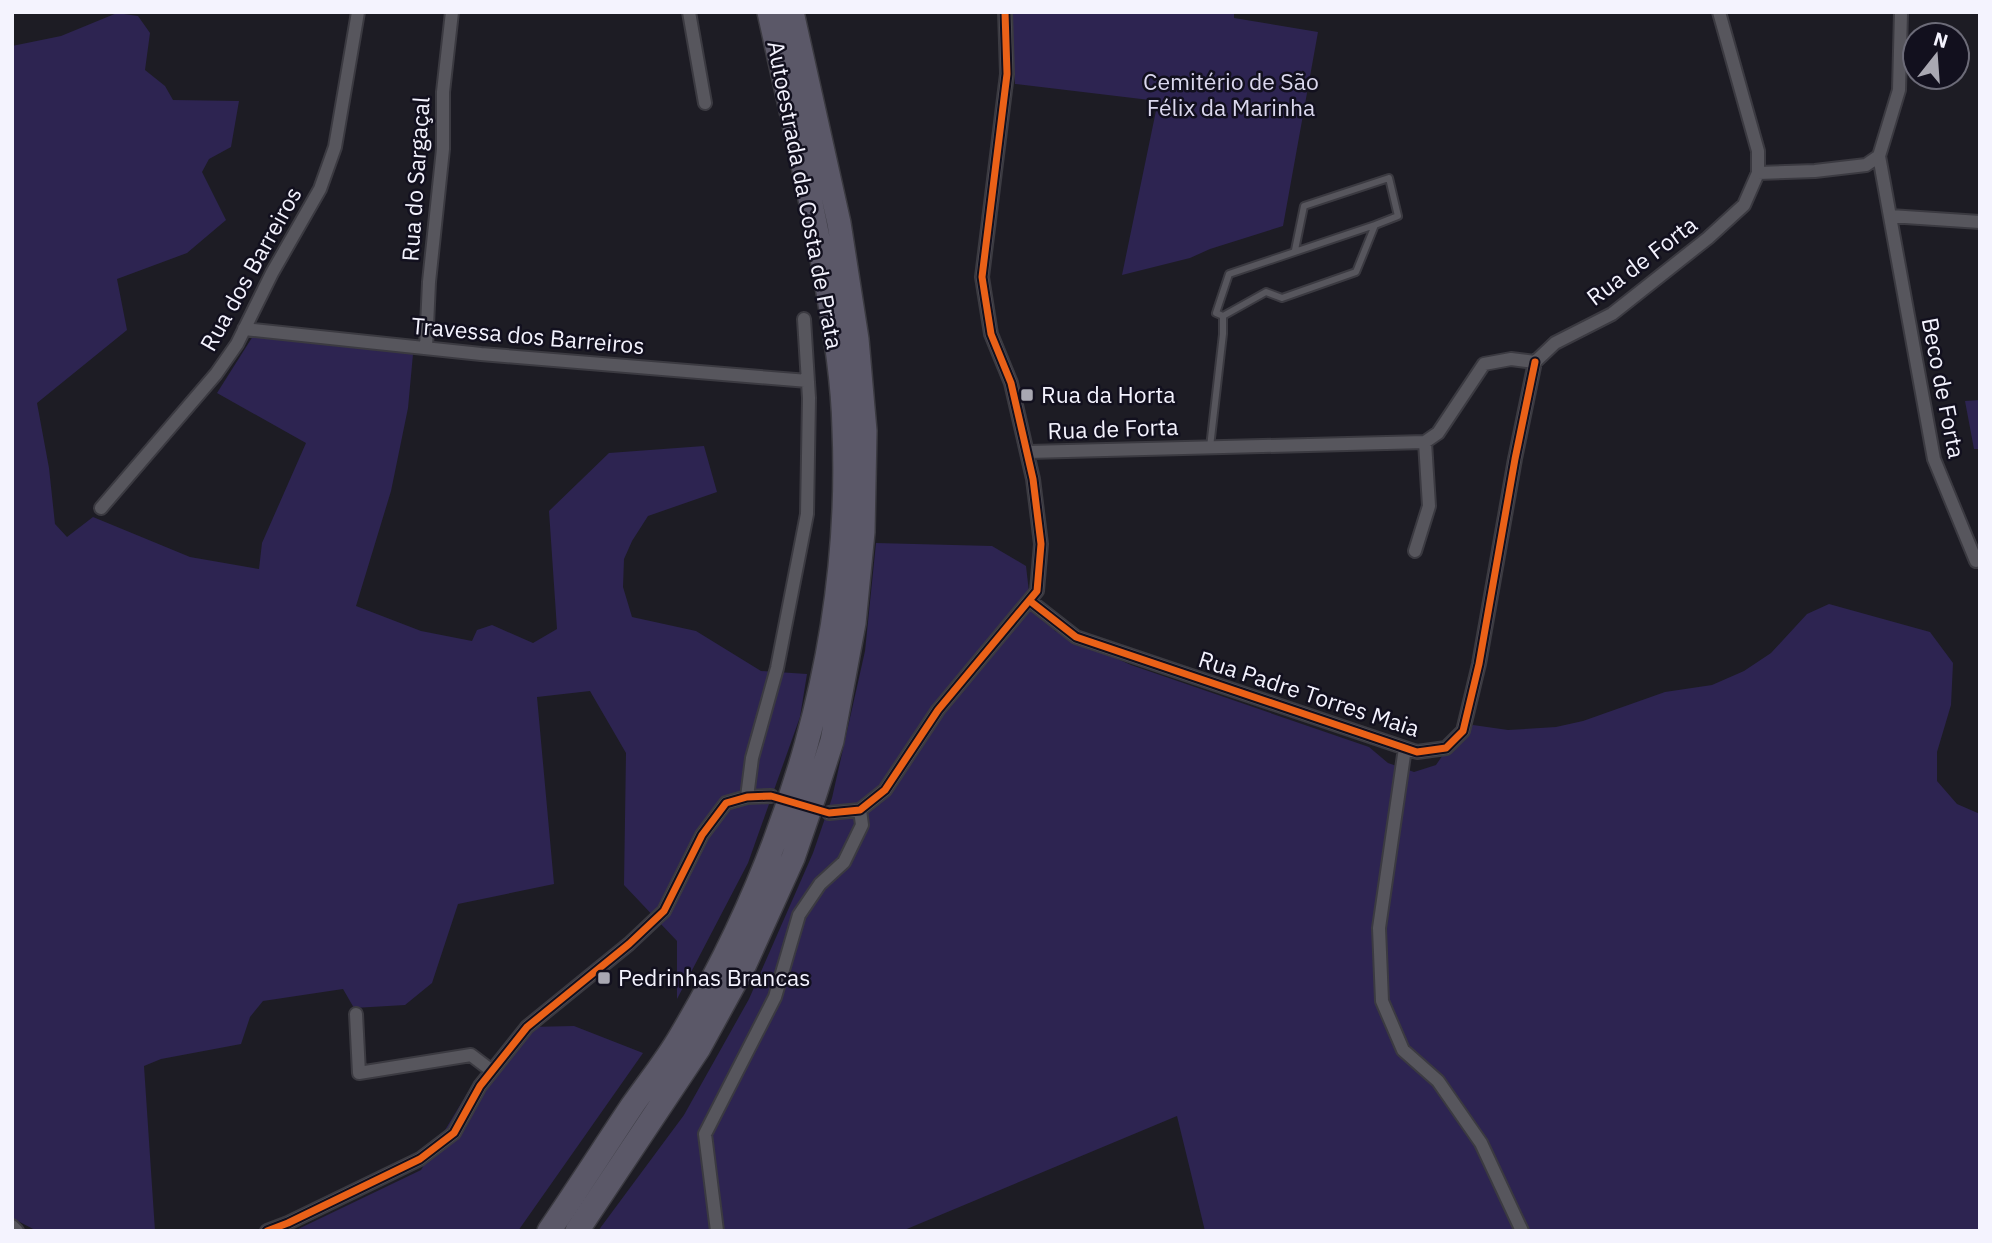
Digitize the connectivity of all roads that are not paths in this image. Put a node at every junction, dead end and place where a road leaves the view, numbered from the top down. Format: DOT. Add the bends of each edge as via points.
graph roads {
  1 [pos="358,12"];
  2 [pos="452,12"];
  3 [pos="689,12"];
  4 [pos="769,12"];
  5 [pos="792,12"];
  6 [pos="1005,12"];
  7 [pos="1719,12"];
  8 [pos="1901,12"];
  9 [pos="705,103"];
  10 [pos="1880,156"];
  11 [pos="1758,173"];
  12 [pos="1890,216"];
  13 [pos="1980,222"];
  14 [pos="1375,225"];
  15 [pos="1295,250"];
  16 [pos="1223,316"];
  17 [pos="804,319"];
  18 [pos="244,329"];
  19 [pos="426,348"];
  20 [pos="1535,362"];
  21 [pos="808,381"];
  22 [pos="1425,442"];
  23 [pos="1210,447"];
  24 [pos="1028,452"];
  25 [pos="101,508"];
  26 [pos="1415,551"];
  27 [pos="1976,561"];
  28 [pos="1030,601"];
  29 [pos="1405,748"];
  30 [pos="771,796"];
  31 [pos="747,797"];
  32 [pos="860,810"];
  33 [pos="829,813"];
  34 [pos="356,1014"];
  35 [pos="492,1071"];
  36 [pos="12,1226"];
  37 [pos="17,1231"];
  38 [pos="267,1231"];
  39 [pos="549,1231"];
  40 [pos="577,1231"];
  41 [pos="717,1231"];
  42 [pos="1522,1231"];
  1 -- 18 [label="street, Rua dos Barreiros" via="335,148 320,189"];
  2 -- 19 [label="street, Rua do Sargaçal"];
  3 -- 9 [label="street"];
  4 -- 39 [label="highway, Autoestrada da Costa de Prata" via="817,229 845,429 843,530 823,680 774,849 725,957 679,1039"];
  5 -- 40 [label="highway, Autoestrada da Costa de Prata" via="839,223 857,339 865,431 863,532 854,623 831,741 815,794 793,858 745,964 699,1048"];
  6 -- 24 [label="street" via="1007,74 982,277 990,334 1011,383"];
  7 -- 11 [label="street, Rua de Forta" via="1758,151"];
  8 -- 10 [label="street" via="1899,90"];
  10 -- 11 [label="street" via="1866,165"];
  10 -- 12 [label="street, Beco de Forta"];
  11 -- 20 [label="street, Rua de Forta" via="1744,205 1708,238 1612,314 1555,343"];
  12 -- 13 [label="street"];
  12 -- 27 [label="street, Beco de Forta" via="1934,459"];
  14 -- 15 [label="lane"];
  14 -- 15 [label="lane" via="1398,216 1389,178 1304,206"];
  14 -- 16 [label="lane" via="1356,272 1282,298 1266,292"];
  15 -- 16 [label="lane" via="1229,274 1216,313"];
  16 -- 23 [label="lane"];
  17 -- 21 [label="street"];
  18 -- 19 [label="street, Travessa dos Barreiros"];
  18 -- 25 [label="street, Rua dos Barreiros" via="216,374"];
  19 -- 21 [label="street, Travessa dos Barreiros"];
  20 -- 22 [label="street" via="1511,359 1484,364 1438,433"];
  20 -- 29 [label="street, Rua Padre Torres Maia" via="1463,731 1446,748 1417,752"];
  21 -- 31 [label="street" via="807,514 777,668 751,758"];
  22 -- 23 [label="street, Rua de Forta"];
  22 -- 26 [label="street" via="1429,506"];
  23 -- 24 [label="street, Rua de Forta"];
  24 -- 28 [label="street" via="1041,544 1037,591"];
  28 -- 29 [label="street, Rua Padre Torres Maia" via="1076,637"];
  28 -- 32 [label="street" via="938,709 885,790"];
  29 -- 42 [label="street" via="1379,928 1382,1001 1403,1050 1438,1082 1481,1143"];
  30 -- 31 [label="street"];
  31 -- 35 [label="street" via="726,803 702,835 664,911 527,1027"];
  32 -- 33 [label="street"];
  32 -- 41 [label="street" via="862,825 844,862 820,884 799,915 775,997 705,1134"];
  34 -- 35 [label="street" via="359,1073 471,1055"];
  35 -- 38 [label="street" via="454,1133 421,1160"];
  36 -- 37 [label="street"];
}
